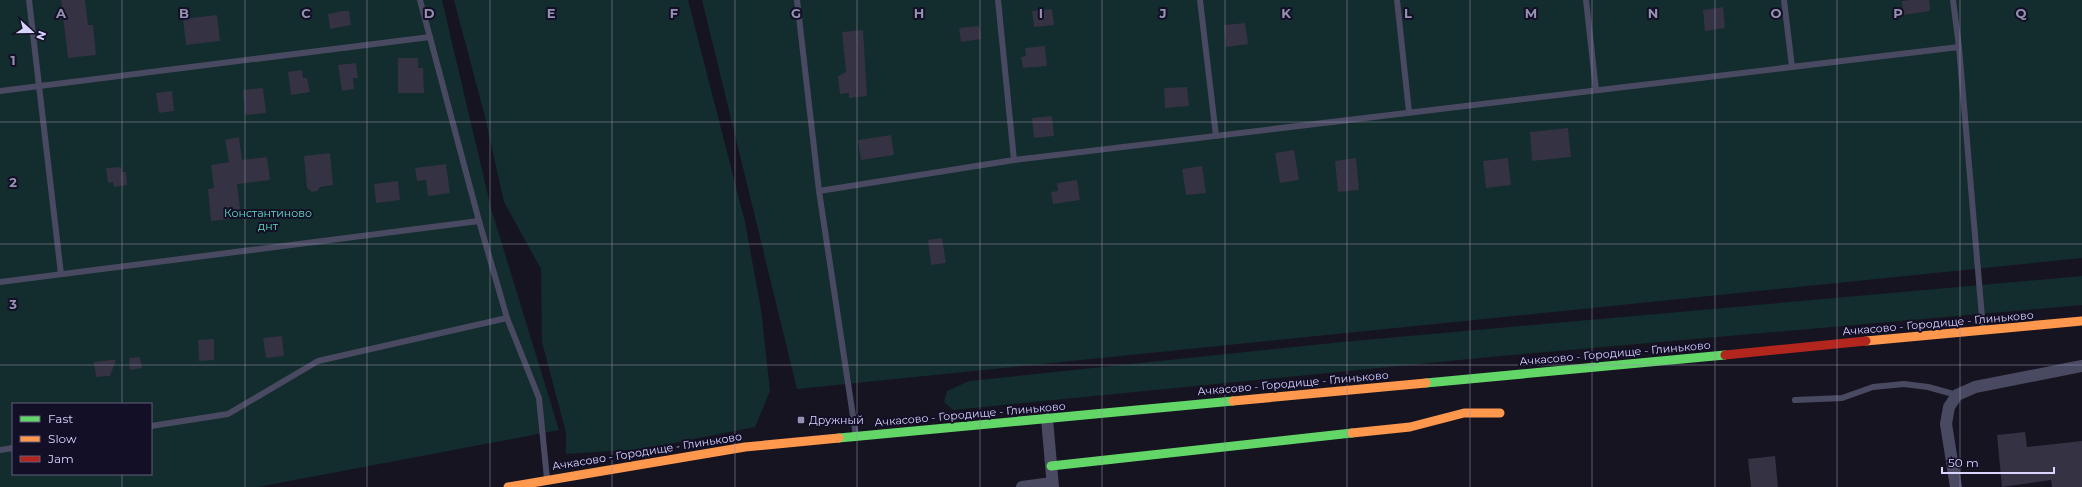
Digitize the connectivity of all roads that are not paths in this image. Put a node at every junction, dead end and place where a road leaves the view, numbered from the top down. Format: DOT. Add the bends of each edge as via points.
graph roads {
  1 [pos="29,0"];
  2 [pos="420,0"];
  3 [pos="798,0"];
  4 [pos="998,0"];
  5 [pos="1200,0"];
  6 [pos="1397,0"];
  7 [pos="1586,0"];
  8 [pos="1784,0"];
  9 [pos="1953,0"];
  10 [pos="430,37"];
  11 [pos="1959,47"];
  12 [pos="1792,67"];
  13 [pos="39,86"];
  14 [pos="1596,90"];
  15 [pos="0,91"];
  16 [pos="1409,112"];
  17 [pos="1216,136"];
  18 [pos="1014,160"];
  19 [pos="819,190"];
  20 [pos="479,221"];
  21 [pos="61,274"];
  22 [pos="0,282"];
  23 [pos="507,318"];
  24 [pos="2082,322"];
  25 [pos="1983,331"];
  26 [pos="2082,366"];
  27 [pos="1957,395"];
  28 [pos="1795,400"];
  29 [pos="1500,413"];
  30 [pos="1047,418"];
  31 [pos="152,426"];
  32 [pos="856,436"];
  33 [pos="12,448"];
  34 [pos="0,450"];
  35 [pos="1051,466"];
  36 [pos="548,483"];
  37 [pos="1053,485"];
  38 [pos="508,487"];
  39 [pos="1022,487"];
  40 [pos="1956,487"];
  1 -- 13 [label="lane"];
  2 -- 10 [label="lane"];
  3 -- 19 [label="lane"];
  4 -- 18 [label="lane"];
  5 -- 17 [label="lane"];
  6 -- 16 [label="lane"];
  7 -- 14 [label="lane"];
  8 -- 12 [label="lane"];
  9 -- 11 [label="lane"];
  10 -- 13 [label="lane"];
  10 -- 20 [label="lane"];
  11 -- 12 [label="lane"];
  11 -- 25 [label="lane"];
  12 -- 14 [label="lane"];
  13 -- 15 [label="lane"];
  13 -- 21 [label="lane"];
  14 -- 16 [label="lane"];
  16 -- 17 [label="lane"];
  17 -- 18 [label="lane"];
  18 -- 19 [label="lane"];
  19 -- 32 [label="lane"];
  20 -- 21 [label="lane"];
  20 -- 23 [label="lane"];
  21 -- 22 [label="lane"];
  23 -- 31 [label="lane" via="318,361 228,414"];
  23 -- 36 [label="lane" via="539,398"];
  24 -- 25 [label="street, Ачкасово - Городище - Глиньково"];
  25 -- 30 [label="street, Ачкасово - Городище - Глиньково"];
  26 -- 27 [label="street" via="1975,387"];
  27 -- 28 [label="lane" via="1904,384 1873,387 1842,398"];
  27 -- 40 [label="street" via="1949,407 1946,424"];
  29 -- 35 [label="street" via="1464,413 1410,427"];
  30 -- 32 [label="street, Ачкасово - Городище - Глиньково"];
  30 -- 35 [label="street"];
  32 -- 36 [label="street, Ачкасово - Городище - Глиньково" via="745,447"];
  33 -- 34 [label="lane"];
  35 -- 37 [label="street"];
  36 -- 38 [label="street, Ачкасово - Городище - Глиньково"];
  37 -- 39 [label="street"];
}
